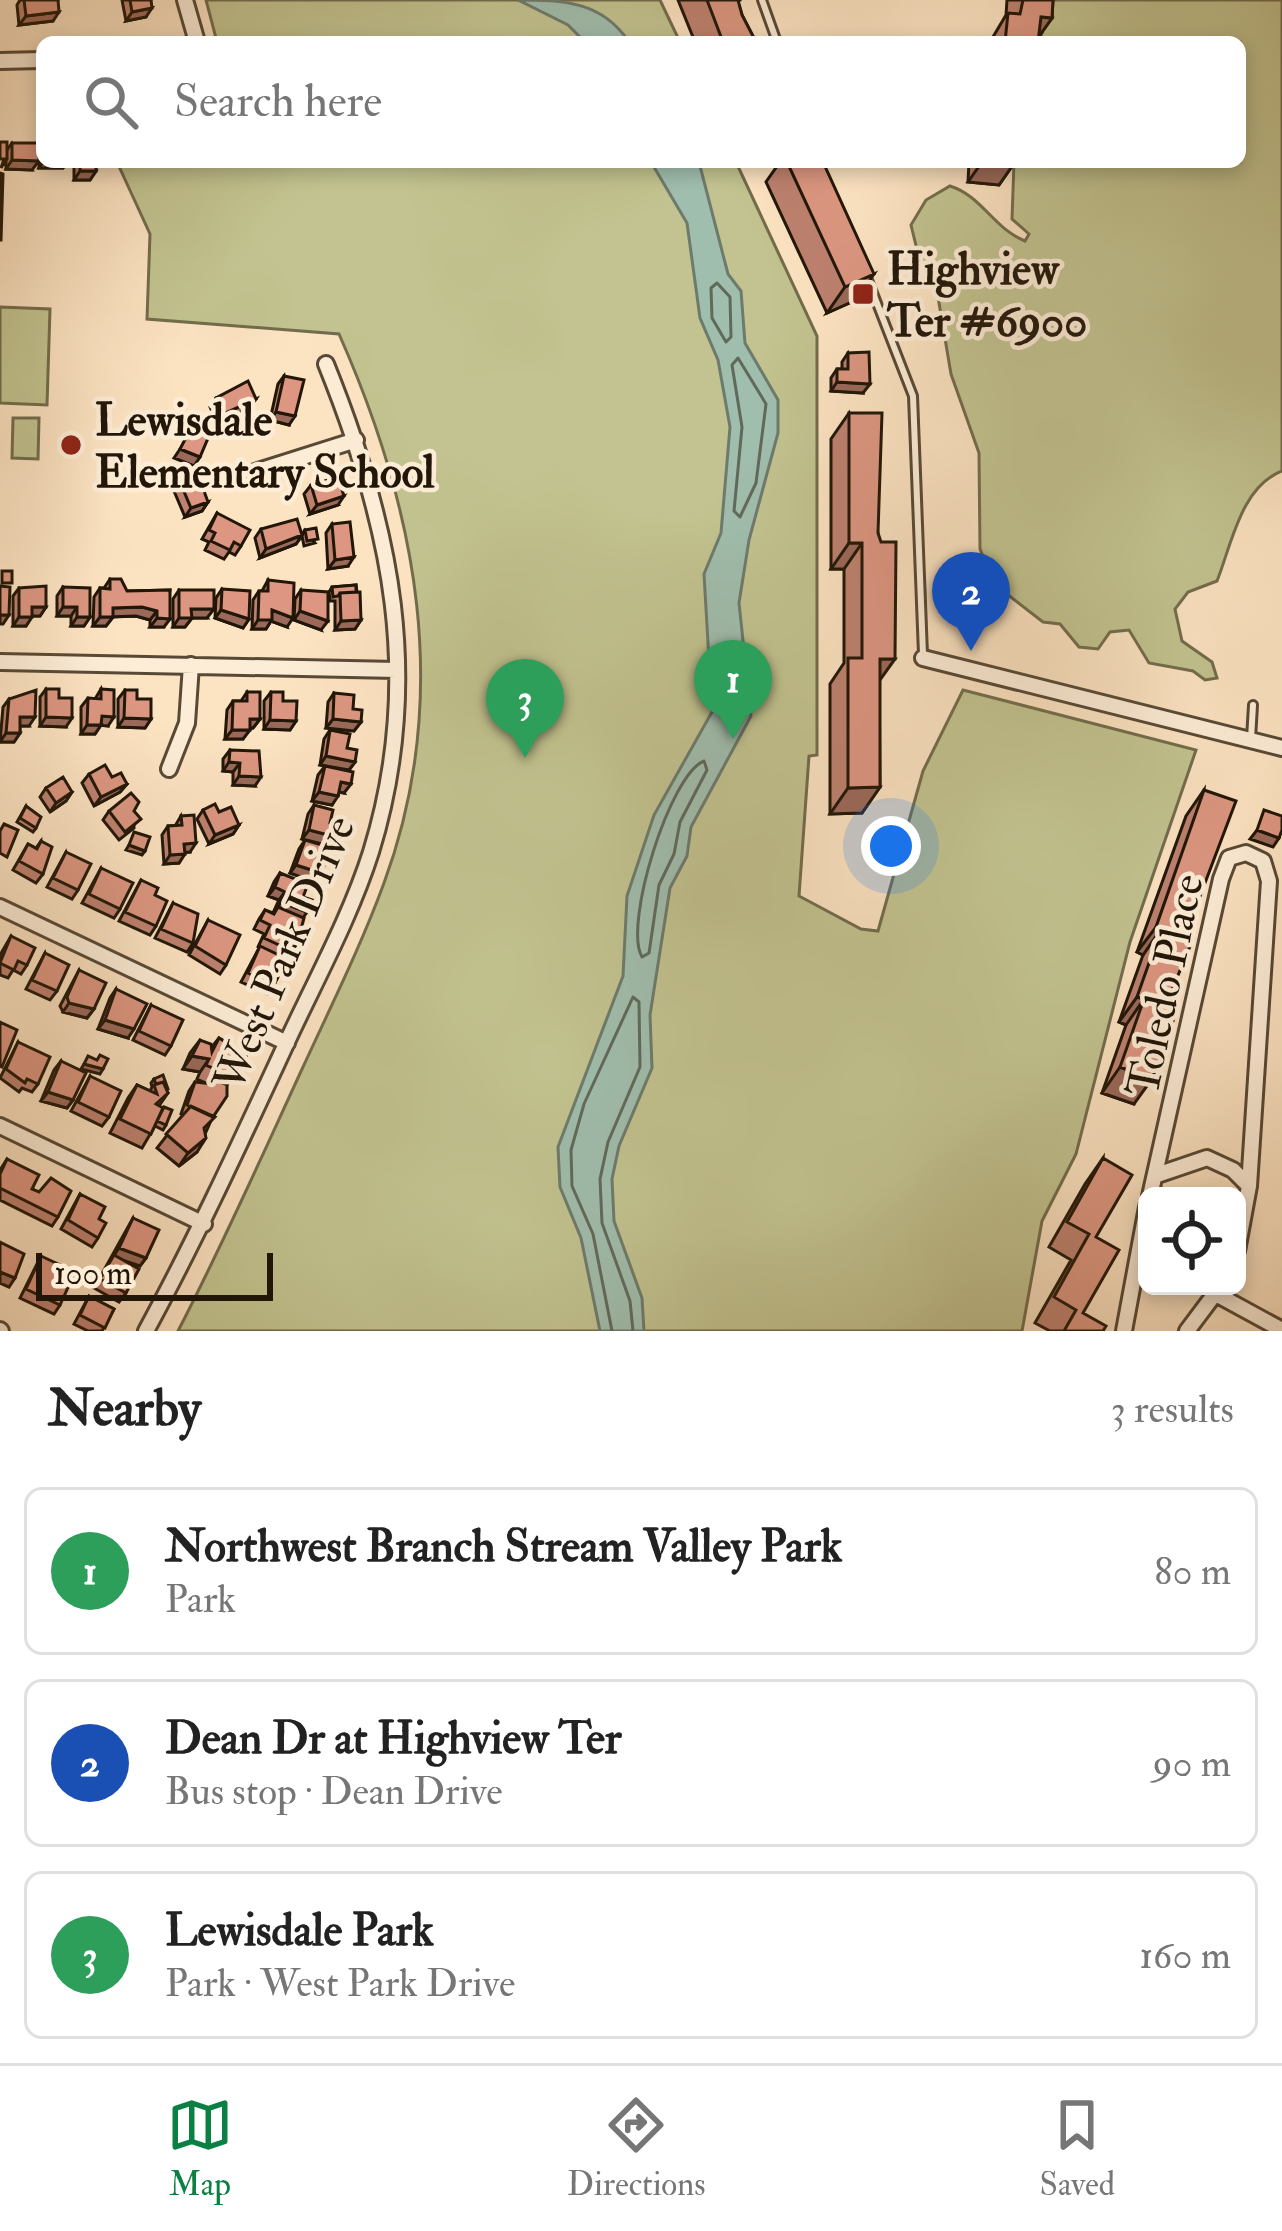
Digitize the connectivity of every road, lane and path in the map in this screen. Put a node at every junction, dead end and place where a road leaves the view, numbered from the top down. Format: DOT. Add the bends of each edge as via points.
graph roads {
  1 [pos="185,0"];
  2 [pos="762,0"];
  3 [pos="195,36"];
  4 [pos="775,36"];
  5 [pos="36,60"];
  6 [pos="0,61"];
  7 [pos="861,261"];
  8 [pos="326,364"];
  9 [pos="356,440"];
  10 [pos="252,473"];
  11 [pos="923,658"];
  12 [pos="0,662"];
  13 [pos="191,665"];
  14 [pos="397,670"];
  15 [pos="1253,705"];
  16 [pos="1250,742"];
  17 [pos="1282,748"];
  18 [pos="169,769"];
  19 [pos="0,907"];
  20 [pos="286,1042"];
  21 [pos="0,1126"];
  22 [pos="1157,1175"];
  23 [pos="1249,1186"];
  24 [pos="1153,1187"];
  25 [pos="1246,1202"];
  26 [pos="204,1224"];
  27 [pos="1138,1256"];
  28 [pos="1214,1295"];
  29 [pos="1226,1295"];
  30 [pos="1282,1330"];
  31 [pos="146,1331"];
  32 [pos="1124,1331"];
  33 [pos="1187,1331"];
  1 -- 3 [label="street"];
  2 -- 4 [label="lane"];
  5 -- 6 [label="street"];
  7 -- 11 [label="lane" via="914,407"];
  8 -- 9 [label="street, West Park Drive"];
  9 -- 10 [label="street"];
  9 -- 14 [label="street, West Park Drive" via="388,556"];
  11 -- 16 [label="street"];
  12 -- 13 [label="street"];
  13 -- 14 [label="street"];
  13 -- 18 [label="street" via="188,723"];
  14 -- 20 [label="street, West Park Drive" via="392,756 370,855"];
  15 -- 16 [label="lane"];
  16 -- 17 [label="street"];
  19 -- 20 [label="street"];
  20 -- 26 [label="street, West Park Drive"];
  21 -- 26 [label="street"];
  22 -- 23 [label="street" via="1207,1159"];
  22 -- 23 [label="street, Toledo Place" via="1221,879 1229,858 1246,853 1263,861 1269,881"];
  22 -- 24 [label="street, Toledo Place"];
  23 -- 25 [label="street, Toledo Place"];
  26 -- 31 [label="street, West Park Drive"];
  27 -- 32 [label="street"];
  28 -- 33 [label="street"];
  29 -- 30 [label="street"];
}
